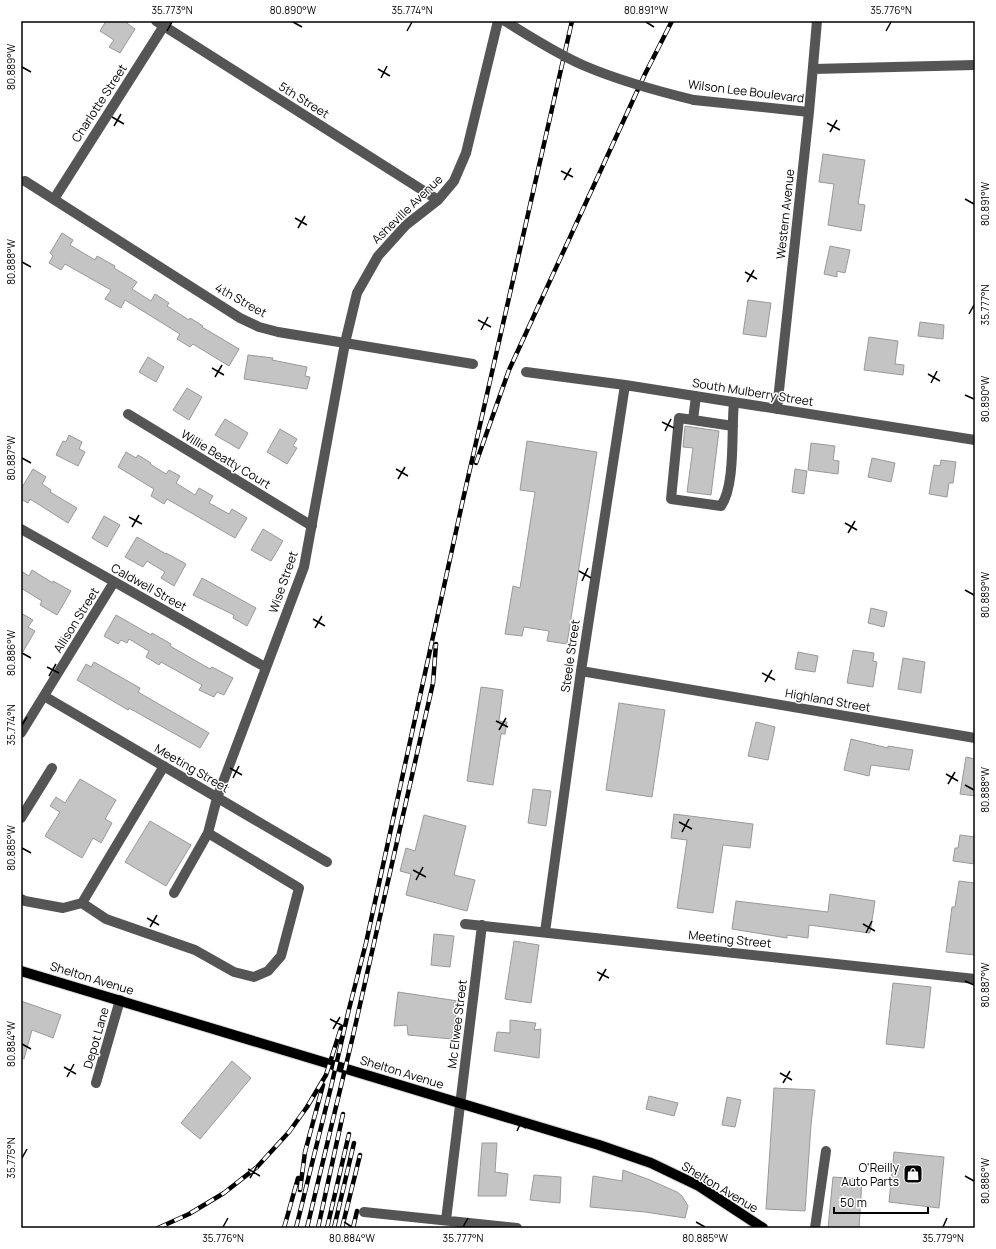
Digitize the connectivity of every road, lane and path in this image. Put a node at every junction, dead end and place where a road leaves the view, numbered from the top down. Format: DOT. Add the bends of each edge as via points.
graph roads {
  1 [pos="498,21"];
  2 [pos="505,21"];
  3 [pos="817,21"];
  4 [pos="162,23"];
  5 [pos="975,65"];
  6 [pos="813,69"];
  7 [pos="809,112"];
  8 [pos="26,181"];
  9 [pos="54,199"];
  10 [pos="438,200"];
  11 [pos="345,343"];
  12 [pos="473,364"];
  13 [pos="526,372"];
  14 [pos="625,385"];
  15 [pos="696,396"];
  16 [pos="734,402"];
  17 [pos="777,409"];
  18 [pos="128,414"];
  19 [pos="693,420"];
  20 [pos="733,426"];
  21 [pos="975,440"];
  22 [pos="312,526"];
  23 [pos="21,529"];
  24 [pos="114,582"];
  25 [pos="265,667"];
  26 [pos="581,671"];
  27 [pos="44,696"];
  28 [pos="21,733"];
  29 [pos="975,738"];
  30 [pos="164,766"];
  31 [pos="52,768"];
  32 [pos="217,798"];
  33 [pos="21,818"];
  34 [pos="208,833"];
  35 [pos="327,862"];
  36 [pos="174,893"];
  37 [pos="21,899"];
  38 [pos="82,903"];
  39 [pos="465,924"];
  40 [pos="482,925"];
  41 [pos="545,932"];
  42 [pos="21,970"];
  43 [pos="975,979"];
  44 [pos="120,1000"];
  45 [pos="96,1083"];
  46 [pos="460,1103"];
  47 [pos="826,1151"];
  48 [pos="364,1212"];
  49 [pos="446,1220"];
  50 [pos="517,1228"];
  51 [pos="763,1228"];
  52 [pos="814,1228"];
  1 -- 10 [label="street, Asheville Avenue" via="466,153 454,181"];
  2 -- 7 [label="street, Wilson Lee Boulevard, bridge" via="583,66 608,75 694,100"];
  3 -- 6 [label="street, Western Avenue"];
  4 -- 9 [label="street, Charlotte Street"];
  4 -- 10 [label="street, 5th Street"];
  5 -- 6 [label="street"];
  6 -- 7 [label="street, Western Avenue"];
  7 -- 17 [label="street, Western Avenue"];
  8 -- 9 [label="street, 4th Street"];
  9 -- 11 [label="street, 4th Street" via="252,324 278,332"];
  10 -- 11 [label="street, Asheville Avenue" via="406,225 378,256 357,293"];
  11 -- 12 [label="street, 4th Street"];
  11 -- 22 [label="street, Wise Street"];
  13 -- 14 [label="street, South Mulberry Street"];
  14 -- 15 [label="street, South Mulberry Street"];
  14 -- 26 [label="street, Steele Street"];
  15 -- 16 [label="street, South Mulberry Street"];
  15 -- 19 [label="street"];
  16 -- 17 [label="street, South Mulberry Street"];
  16 -- 20 [label="street"];
  17 -- 21 [label="street, South Mulberry Street"];
  18 -- 22 [label="street, Willie Beatty Court"];
  19 -- 20 [label="street"];
  19 -- 20 [label="street" via="678,418 671,499 721,506 728,491"];
  22 -- 25 [label="street, Wise Street" via="299,583"];
  23 -- 24 [label="street, Caldwell Street"];
  24 -- 25 [label="street, Caldwell Street"];
  24 -- 27 [label="street, Allison Street"];
  25 -- 32 [label="street, Wise Street"];
  26 -- 29 [label="street, Highland Street"];
  26 -- 41 [label="street, Steele Street"];
  27 -- 28 [label="street, Allison Street"];
  27 -- 30 [label="street, Meeting Street"];
  30 -- 32 [label="street, Meeting Street"];
  30 -- 38 [label="street"];
  31 -- 33 [label="street"];
  32 -- 34 [label="street, Wise Street"];
  32 -- 35 [label="street, Meeting Street"];
  34 -- 36 [label="street, Wise Street"];
  34 -- 38 [label="street" via="299,888 281,956 268,970 254,977 234,972 195,950 106,918"];
  37 -- 38 [label="street" via="25,902 63,908"];
  39 -- 40 [label="street, Meeting Street"];
  40 -- 41 [label="street, Meeting Street"];
  40 -- 46 [label="street, Mc Elwee Street"];
  41 -- 43 [label="street, Meeting Street"];
  42 -- 44 [label="main road, Shelton Avenue"];
  44 -- 45 [label="street, Depot Lane"];
  44 -- 46 [label="main road, Shelton Avenue"];
  46 -- 49 [label="street, Mc Elwee Street"];
  46 -- 51 [label="main road, Shelton Avenue" via="650,1163 699,1186"];
  47 -- 52 [label="street"];
  48 -- 49 [label="street"];
  49 -- 50 [label="street"];
}
